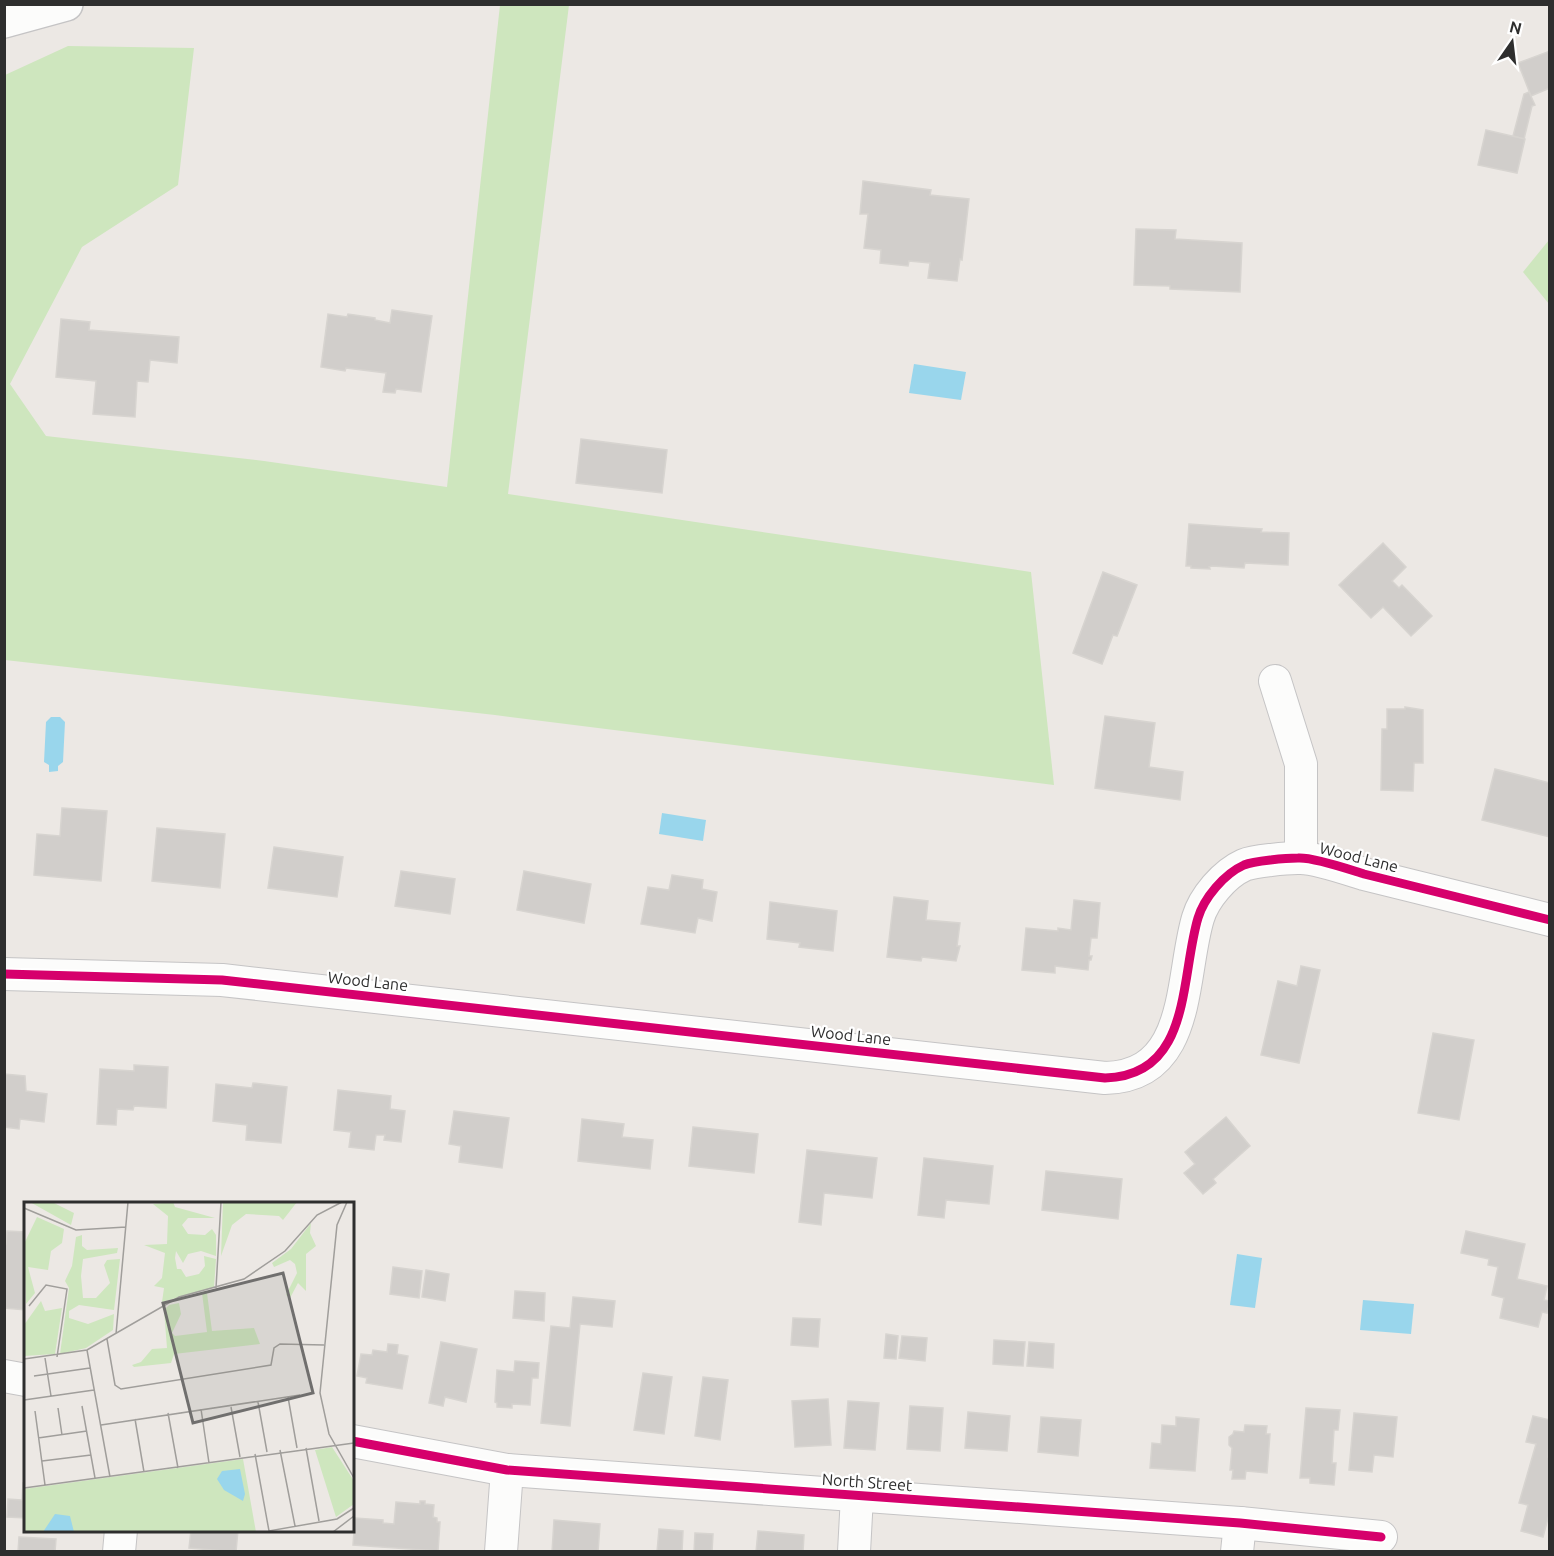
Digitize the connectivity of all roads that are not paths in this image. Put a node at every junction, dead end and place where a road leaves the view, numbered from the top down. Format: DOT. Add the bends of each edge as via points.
graph roads {
  1 [pos="66,4"];
  2 [pos="4,21"];
  3 [pos="1275,681"];
  4 [pos="1301,857"];
  5 [pos="1550,920"];
  6 [pos="4,974"];
  7 [pos="4,1376"];
  8 [pos="24,1380"];
  9 [pos="354,1441"];
  10 [pos="507,1470"];
  11 [pos="857,1496"];
  12 [pos="121,1532"];
  13 [pos="1381,1536"];
  14 [pos="1238,1537"];
  15 [pos="119,1551"];
  16 [pos="501,1551"];
  17 [pos="854,1551"];
  1 -- 2 [label="main road"];
  3 -- 4 [label="street" via="1301,765"];
  4 -- 5 [label="street, Wood Lane"];
  4 -- 6 [label="street, Wood Lane" via="1245,865 1219,882 1198,917 1174,1029 1154,1061 1122,1078 222,980"];
  7 -- 8 [label="street"];
  9 -- 10 [label="street, North Street"];
  10 -- 11 [label="street, North Street"];
  10 -- 16 [label="street"];
  11 -- 14 [label="street, North Street"];
  11 -- 17 [label="street"];
  12 -- 15 [label="street"];
  13 -- 14 [label="street, North Street"];
}
